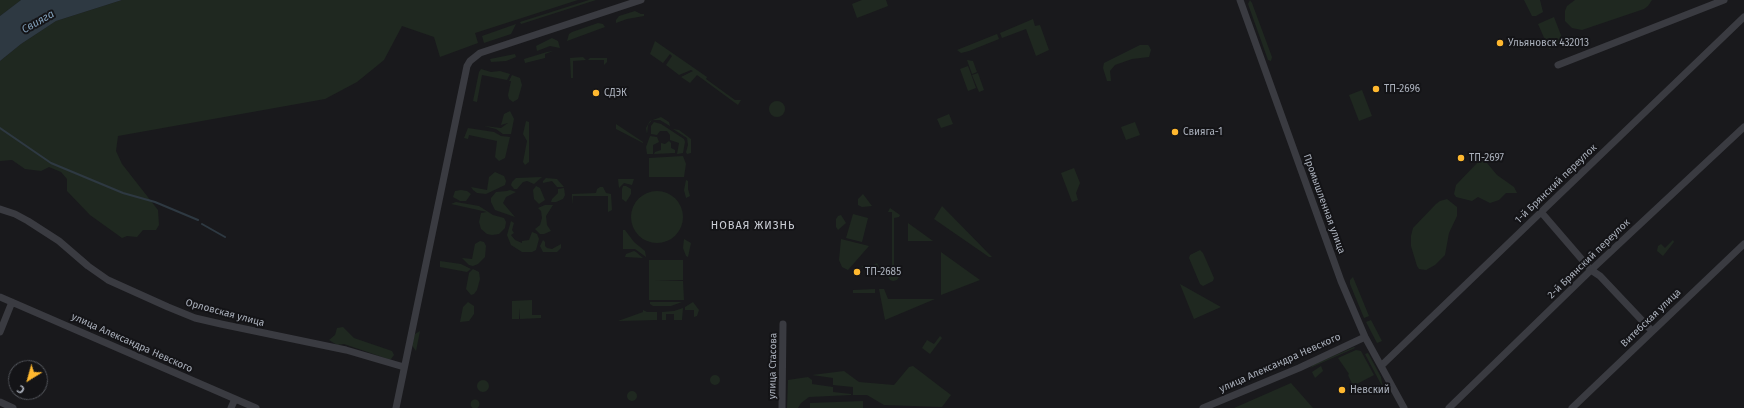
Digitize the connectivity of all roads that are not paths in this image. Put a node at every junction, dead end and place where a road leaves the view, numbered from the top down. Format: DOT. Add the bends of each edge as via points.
graph roads {
  1 [pos="641,0"];
  2 [pos="1240,0"];
  3 [pos="1724,0"];
  4 [pos="1744,17"];
  5 [pos="1558,65"];
  6 [pos="1744,127"];
  7 [pos="0,209"];
  8 [pos="1541,212"];
  9 [pos="1744,244"];
  10 [pos="1591,270"];
  11 [pos="0,297"];
  12 [pos="12,302"];
  13 [pos="783,324"];
  14 [pos="1652,331"];
  15 [pos="0,332"];
  16 [pos="1365,337"];
  17 [pos="1381,366"];
  18 [pos="404,367"];
  19 [pos="235,399"];
  20 [pos="0,402"];
  21 [pos="14,408"];
  22 [pos="231,408"];
  23 [pos="256,408"];
  24 [pos="396,408"];
  25 [pos="782,408"];
  26 [pos="1203,408"];
  27 [pos="1404,408"];
  28 [pos="1449,408"];
  29 [pos="1572,408"];
  1 -- 18 [label="street" via="480,53 470,61 465,71"];
  2 -- 16 [label="street, Промышленная улица" via="1341,281"];
  3 -- 5 [label="street"];
  4 -- 8 [label="street, 1-й Брянский переулок"];
  6 -- 10 [label="street, 2-й Брянский переулок"];
  7 -- 18 [label="street, Орловская улица" via="15,214 60,241 108,280 195,318 346,350"];
  8 -- 10 [label="street"];
  8 -- 17 [label="street, 1-й Брянский переулок"];
  9 -- 14 [label="street, Витебская улица"];
  10 -- 14 [label="street" via="1600,276"];
  10 -- 28 [label="street, 2-й Брянский переулок"];
  11 -- 12 [label="street, улица Александра Невского"];
  12 -- 15 [label="street"];
  12 -- 19 [label="street, улица Александра Невского"];
  13 -- 25 [label="street, улица Стасова"];
  14 -- 29 [label="street, Витебская улица"];
  16 -- 17 [label="street, Промышленная улица"];
  16 -- 26 [label="street, улица Александра Невского"];
  17 -- 27 [label="street, Промышленная улица"];
  18 -- 24 [label="street"];
  19 -- 22 [label="street"];
  19 -- 23 [label="street, улица Александра Невского"];
  20 -- 21 [label="street"];
}
